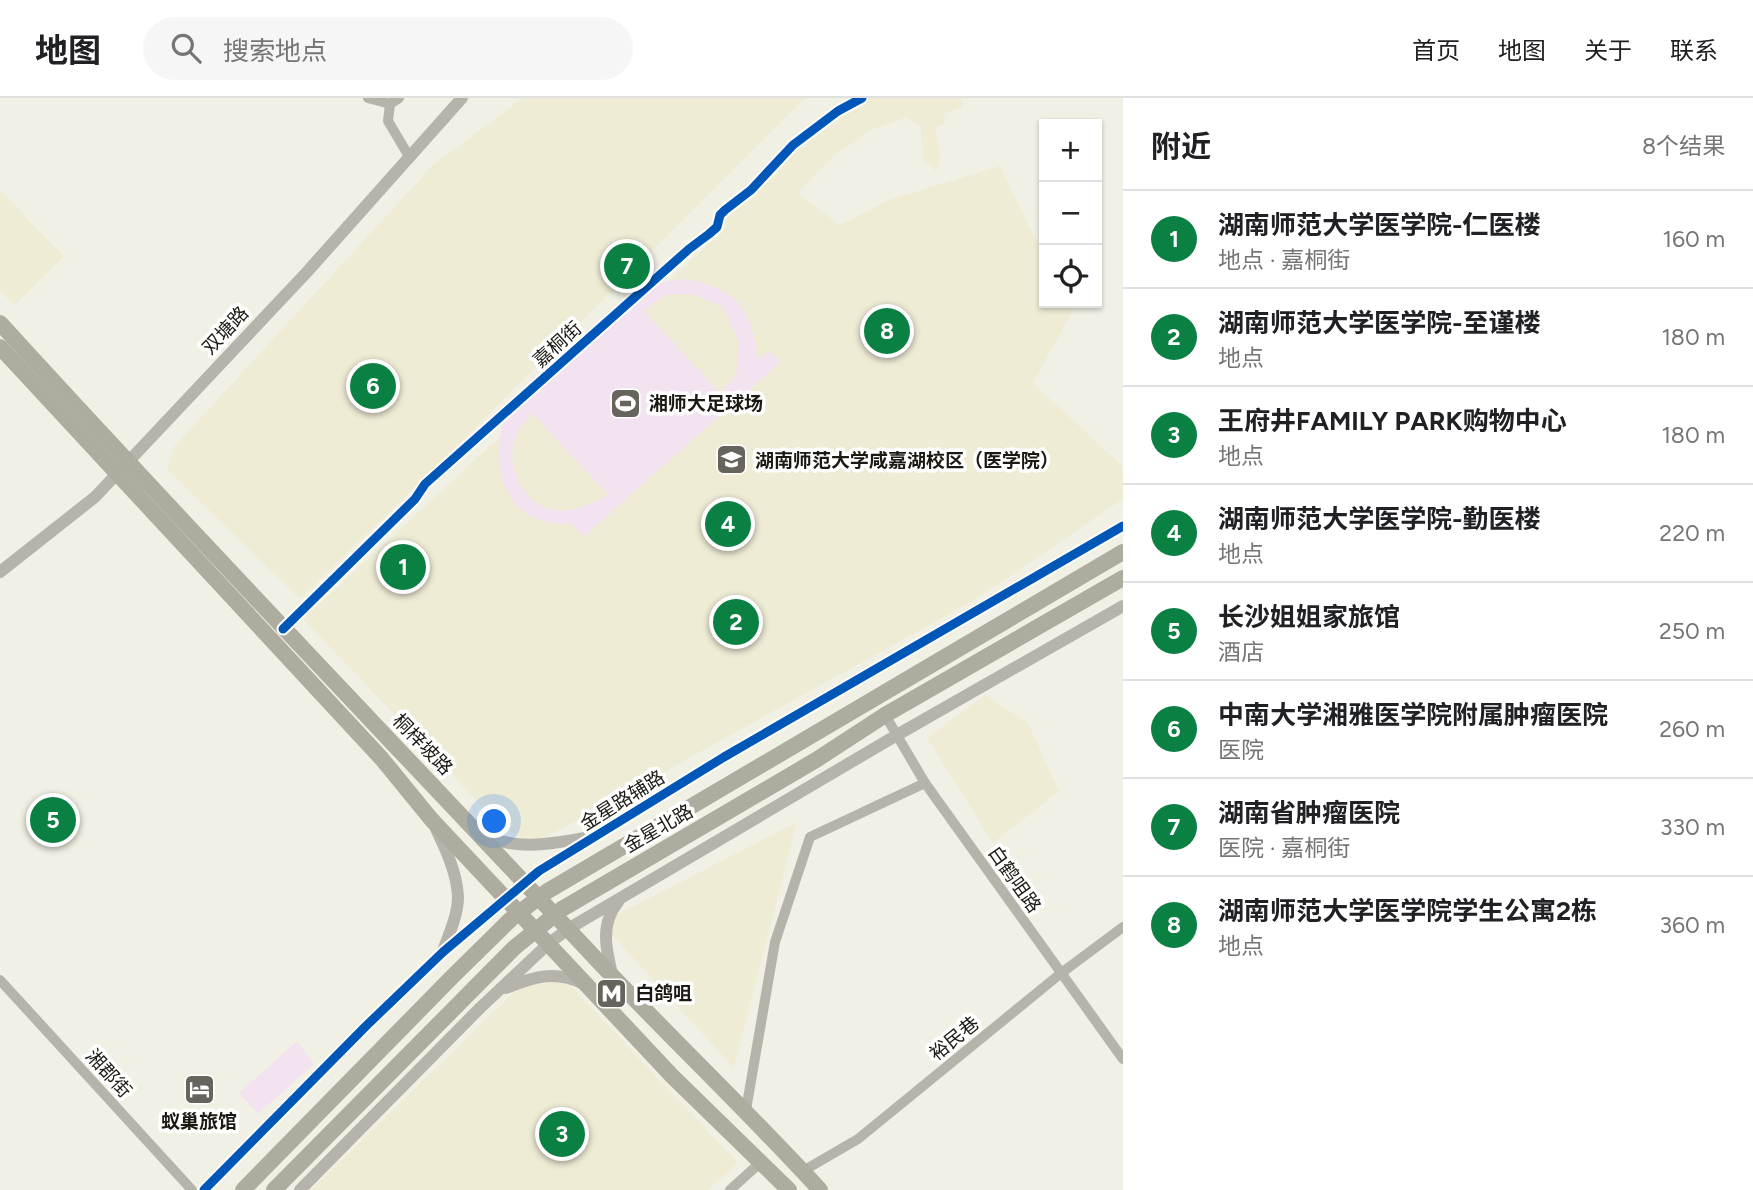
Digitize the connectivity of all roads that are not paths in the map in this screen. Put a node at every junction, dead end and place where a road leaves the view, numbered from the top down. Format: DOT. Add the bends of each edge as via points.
graph roads {
  1 [pos="368,98"];
  2 [pos="462,98"];
  3 [pos="862,98"];
  4 [pos="394,101"];
  5 [pos="410,158"];
  6 [pos="0,323"];
  7 [pos="0,347"];
  8 [pos="122,467"];
  9 [pos="1123,526"];
  10 [pos="1123,552"];
  11 [pos="0,572"];
  12 [pos="1123,578"];
  13 [pos="1123,606"];
  14 [pos="283,629"];
  15 [pos="885,715"];
  16 [pos="897,735"];
  17 [pos="925,783"];
  18 [pos="431,819"];
  19 [pos="479,834"];
  20 [pos="597,835"];
  21 [pos="524,882"];
  22 [pos="505,897"];
  23 [pos="539,897"];
  24 [pos="621,898"];
  25 [pos="519,913"];
  26 [pos="555,915"];
  27 [pos="1123,926"];
  28 [pos="568,929"];
  29 [pos="535,930"];
  30 [pos="548,944"];
  31 [pos="443,952"];
  32 [pos="1060,974"];
  33 [pos="612,975"];
  34 [pos="0,980"];
  35 [pos="586,985"];
  36 [pos="499,990"];
  37 [pos="1123,1059"];
  38 [pos="746,1110"];
  39 [pos="761,1162"];
  40 [pos="803,1171"];
  41 [pos="192,1190"];
  42 [pos="204,1190"];
  43 [pos="243,1190"];
  44 [pos="274,1190"];
  45 [pos="300,1190"];
  46 [pos="730,1190"];
  47 [pos="789,1190"];
  48 [pos="820,1190"];
  1 -- 4 [label="street"];
  2 -- 5 [label="street, 双塘路"];
  3 -- 14 [label="street, 嘉桐街" via="786,152 720,215 717,227 425,484"];
  4 -- 5 [label="street" via="388,121"];
  5 -- 8 [label="street, 双塘路"];
  6 -- 8 [label="main road, 桐梓坡路"];
  7 -- 8 [label="main road, 桐梓坡路"];
  8 -- 11 [label="street, 双塘路" via="95,497"];
  8 -- 14 [label="main road, 桐梓坡路"];
  8 -- 18 [label="main road, 桐梓坡路"];
  9 -- 20 [label="street, 金星路辅路"];
  10 -- 23 [label="main road, 金星北路"];
  12 -- 15 [label="main road, 金星北路"];
  13 -- 16 [label="street"];
  14 -- 19 [label="main road, 桐梓坡路"];
  15 -- 16 [label="street, 白鹤咀路"];
  15 -- 26 [label="main road, 金星北路"];
  16 -- 17 [label="street, 白鹤咀路"];
  16 -- 24 [label="street"];
  17 -- 32 [label="street, 白鹤咀路"];
  17 -- 38 [label="street" via="810,837 775,942"];
  18 -- 22 [label="main road, 桐梓坡路"];
  18 -- 31 [label="street" via="450,858 458,898"];
  19 -- 20 [label="street" via="514,845"];
  19 -- 21 [label="main road, 桐梓坡路"];
  20 -- 21 [label="street, 金星路辅路"];
  21 -- 22 [label="street, 金星路辅路"];
  21 -- 23 [label="main road, 桐梓坡路"];
  22 -- 25 [label="main road, 桐梓坡路"];
  22 -- 31 [label="street, 金星路辅路"];
  23 -- 25 [label="main road, 金星北路"];
  23 -- 26 [label="main road, 桐梓坡路"];
  24 -- 28 [label="street"];
  24 -- 33 [label="street" via="606,925 605,947"];
  25 -- 29 [label="main road, 桐梓坡路"];
  25 -- 43 [label="main road, 金星北路"];
  26 -- 28 [label="main road, 桐梓坡路"];
  26 -- 29 [label="main road, 金星北路"];
  27 -- 32 [label="street, 裕民巷"];
  28 -- 30 [label="street"];
  28 -- 33 [label="main road, 桐梓坡路"];
  29 -- 30 [label="main road, 桐梓坡路"];
  29 -- 44 [label="main road, 金星北路"];
  30 -- 35 [label="main road, 桐梓坡路"];
  30 -- 36 [label="street"];
  31 -- 42 [label="street, 金星路辅路"];
  32 -- 37 [label="street, 白鹤咀路"];
  32 -- 40 [label="street, 裕民巷" via="858,1139"];
  33 -- 38 [label="main road, 桐梓坡路"];
  34 -- 41 [label="street, 湘郡街"];
  35 -- 36 [label="street" via="553,974"];
  35 -- 39 [label="main road, 桐梓坡路"];
  36 -- 45 [label="street"];
  38 -- 40 [label="main road, 桐梓坡路"];
  39 -- 46 [label="street"];
  39 -- 47 [label="main road, 桐梓坡路"];
  40 -- 48 [label="main road, 桐梓坡路"];
}
